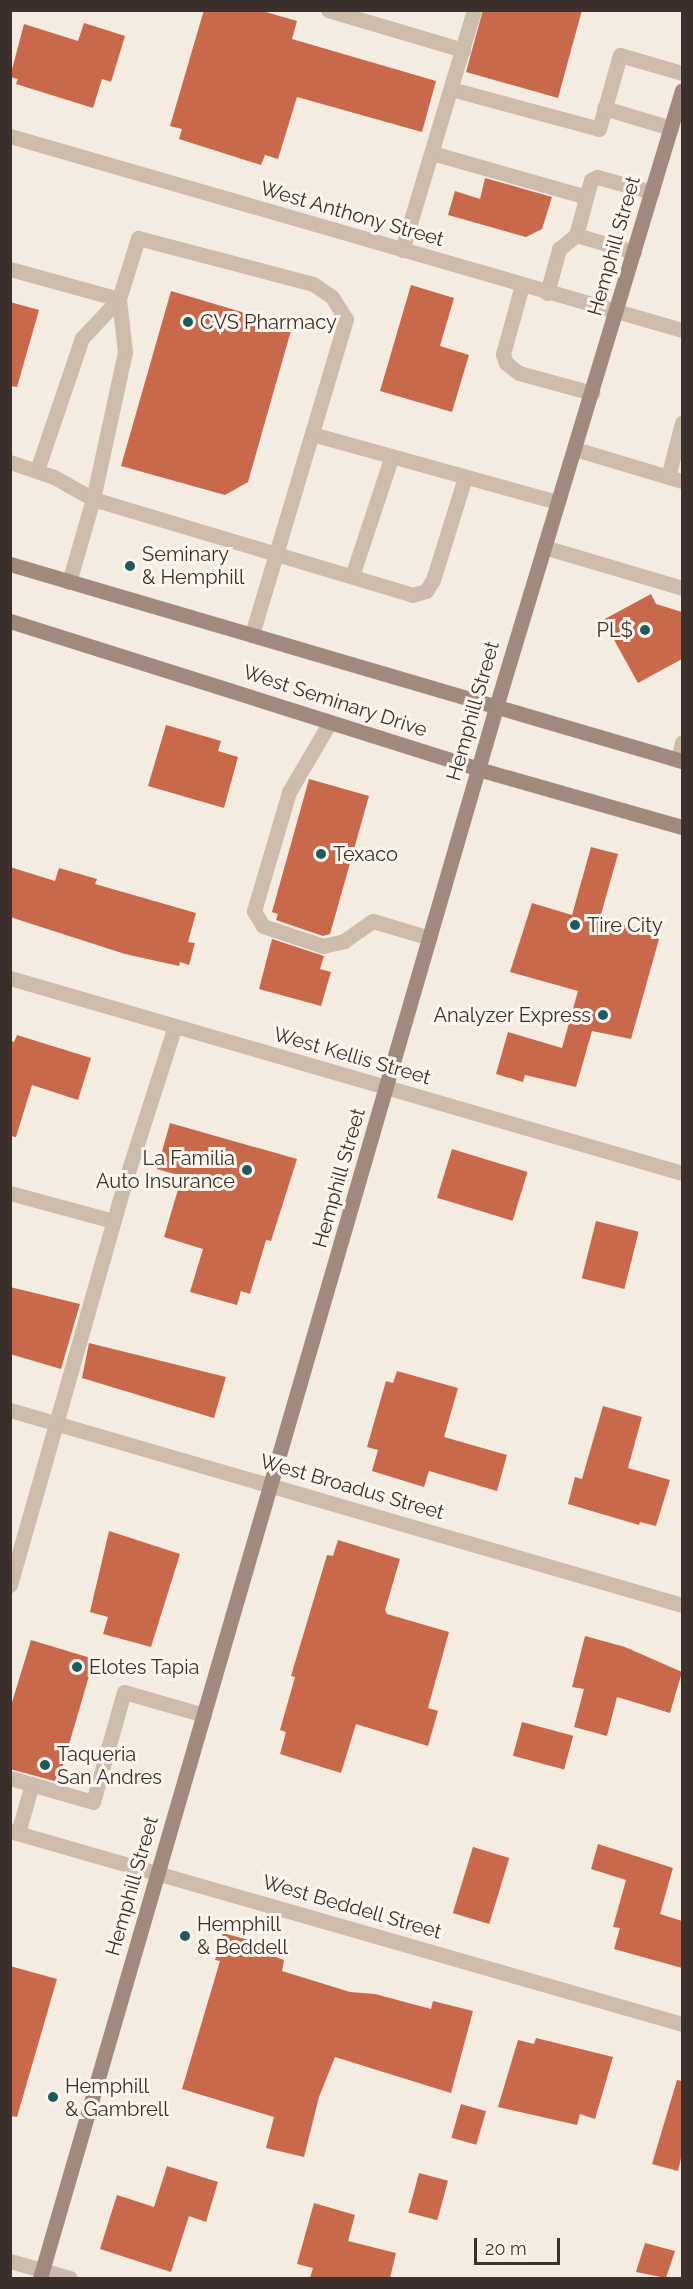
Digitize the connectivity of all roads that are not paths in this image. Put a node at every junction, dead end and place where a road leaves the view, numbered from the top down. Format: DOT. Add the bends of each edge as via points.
graph roads {
  1 [pos="328,10"];
  2 [pos="474,10"];
  3 [pos="463,50"];
  4 [pos="682,73"];
  5 [pos="451,89"];
  6 [pos="682,93"];
  7 [pos="604,108"];
  8 [pos="671,128"];
  9 [pos="10,136"];
  10 [pos="432,153"];
  11 [pos="652,192"];
  12 [pos="586,197"];
  13 [pos="576,236"];
  14 [pos="402,250"];
  15 [pos="634,252"];
  16 [pos="10,269"];
  17 [pos="522,285"];
  18 [pos="547,292"];
  19 [pos="119,299"];
  20 [pos="617,313"];
  21 [pos="682,330"];
  22 [pos="592,393"];
  23 [pos="682,423"];
  24 [pos="312,434"];
  25 [pos="575,449"];
  26 [pos="392,456"];
  27 [pos="10,462"];
  28 [pos="37,470"];
  29 [pos="465,477"];
  30 [pos="675,479"];
  31 [pos="93,499"];
  32 [pos="558,502"];
  33 [pos="544,547"];
  34 [pos="276,553"];
  35 [pos="10,564"];
  36 [pos="352,576"];
  37 [pos="69,582"];
  38 [pos="682,588"];
  39 [pos="10,621"];
  40 [pos="252,635"];
  41 [pos="496,707"];
  42 [pos="330,722"];
  43 [pos="682,742"];
  44 [pos="680,760"];
  45 [pos="478,768"];
  46 [pos="682,827"];
  47 [pos="430,938"];
  48 [pos="10,978"];
  49 [pos="175,1026"];
  50 [pos="387,1088"];
  51 [pos="682,1173"];
  52 [pos="10,1193"];
  53 [pos="113,1221"];
  54 [pos="10,1410"];
  55 [pos="58,1424"];
  56 [pos="271,1486"];
  57 [pos="10,1585"];
  58 [pos="682,1605"];
  59 [pos="204,1715"];
  60 [pos="10,1778"];
  61 [pos="32,1784"];
  62 [pos="14,1832"];
  63 [pos="158,1873"];
  64 [pos="682,2024"];
  65 [pos="10,2261"];
  66 [pos="41,2274"];
  67 [pos="70,2278"];
  1 -- 3 [label="street"];
  2 -- 3 [label="street"];
  3 -- 5 [label="street"];
  4 -- 7 [label="street" via="620,55"];
  5 -- 7 [label="street" via="599,129"];
  5 -- 10 [label="street"];
  6 -- 8 [label="main road, Hemphill Street"];
  7 -- 8 [label="street"];
  8 -- 11 [label="main road, Hemphill Street"];
  9 -- 14 [label="street, West Anthony Street"];
  10 -- 12 [label="street"];
  10 -- 14 [label="street"];
  11 -- 12 [label="street" via="597,177 591,180"];
  11 -- 15 [label="main road, Hemphill Street"];
  12 -- 13 [label="street"];
  13 -- 15 [label="street"];
  13 -- 18 [label="street" via="559,249"];
  14 -- 17 [label="street, West Anthony Street"];
  15 -- 20 [label="main road, Hemphill Street"];
  16 -- 19 [label="street"];
  17 -- 18 [label="street, West Anthony Street"];
  17 -- 22 [label="street" via="503,354 506,363 519,373"];
  18 -- 20 [label="street, West Anthony Street"];
  19 -- 24 [label="street" via="138,238 314,284 332,297 346,319"];
  19 -- 28 [label="street" via="82,338"];
  19 -- 31 [label="street" via="125,352"];
  20 -- 21 [label="street, West Anthony Street"];
  20 -- 22 [label="main road, Hemphill Street"];
  22 -- 25 [label="main road, Hemphill Street"];
  23 -- 30 [label="street"];
  24 -- 26 [label="street"];
  24 -- 34 [label="street"];
  25 -- 30 [label="street"];
  25 -- 32 [label="main road, Hemphill Street"];
  26 -- 29 [label="street"];
  26 -- 36 [label="street"];
  27 -- 28 [label="street"];
  28 -- 31 [label="street"];
  29 -- 32 [label="street"];
  29 -- 36 [label="street" via="434,580 426,591 412,595"];
  31 -- 34 [label="street"];
  31 -- 37 [label="street"];
  32 -- 33 [label="main road, Hemphill Street"];
  33 -- 38 [label="street"];
  33 -- 41 [label="main road, Hemphill Street"];
  34 -- 36 [label="street"];
  34 -- 40 [label="street"];
  35 -- 37 [label="main road, West Seminary Drive"];
  37 -- 40 [label="main road, West Seminary Drive"];
  39 -- 42 [label="main road, West Seminary Drive"];
  40 -- 41 [label="main road, West Seminary Drive"];
  41 -- 44 [label="main road, West Seminary Drive"];
  41 -- 45 [label="main road, Hemphill Street"];
  42 -- 45 [label="main road, West Seminary Drive"];
  42 -- 47 [label="street" via="289,792 254,911 263,926 322,946 344,941 373,921"];
  43 -- 44 [label="street"];
  45 -- 46 [label="main road, West Seminary Drive"];
  45 -- 47 [label="main road, Hemphill Street"];
  47 -- 50 [label="main road, Hemphill Street"];
  48 -- 49 [label="street, West Kellis Street"];
  49 -- 50 [label="street, West Kellis Street"];
  49 -- 53 [label="street"];
  50 -- 51 [label="street, West Kellis Street"];
  50 -- 56 [label="main road, Hemphill Street"];
  52 -- 53 [label="street"];
  53 -- 55 [label="street"];
  54 -- 55 [label="street, West Broadus Street"];
  55 -- 56 [label="street, West Broadus Street"];
  55 -- 57 [label="street"];
  56 -- 58 [label="street, West Broadus Street"];
  56 -- 59 [label="main road, Hemphill Street"];
  59 -- 61 [label="street" via="124,1692 93,1802"];
  59 -- 63 [label="main road, Hemphill Street"];
  60 -- 61 [label="street"];
  61 -- 62 [label="street"];
  62 -- 63 [label="street, West Beddell Street"];
  63 -- 64 [label="street, West Beddell Street"];
  63 -- 66 [label="main road, Hemphill Street"];
  65 -- 66 [label="street"];
  66 -- 67 [label="street"];
}
